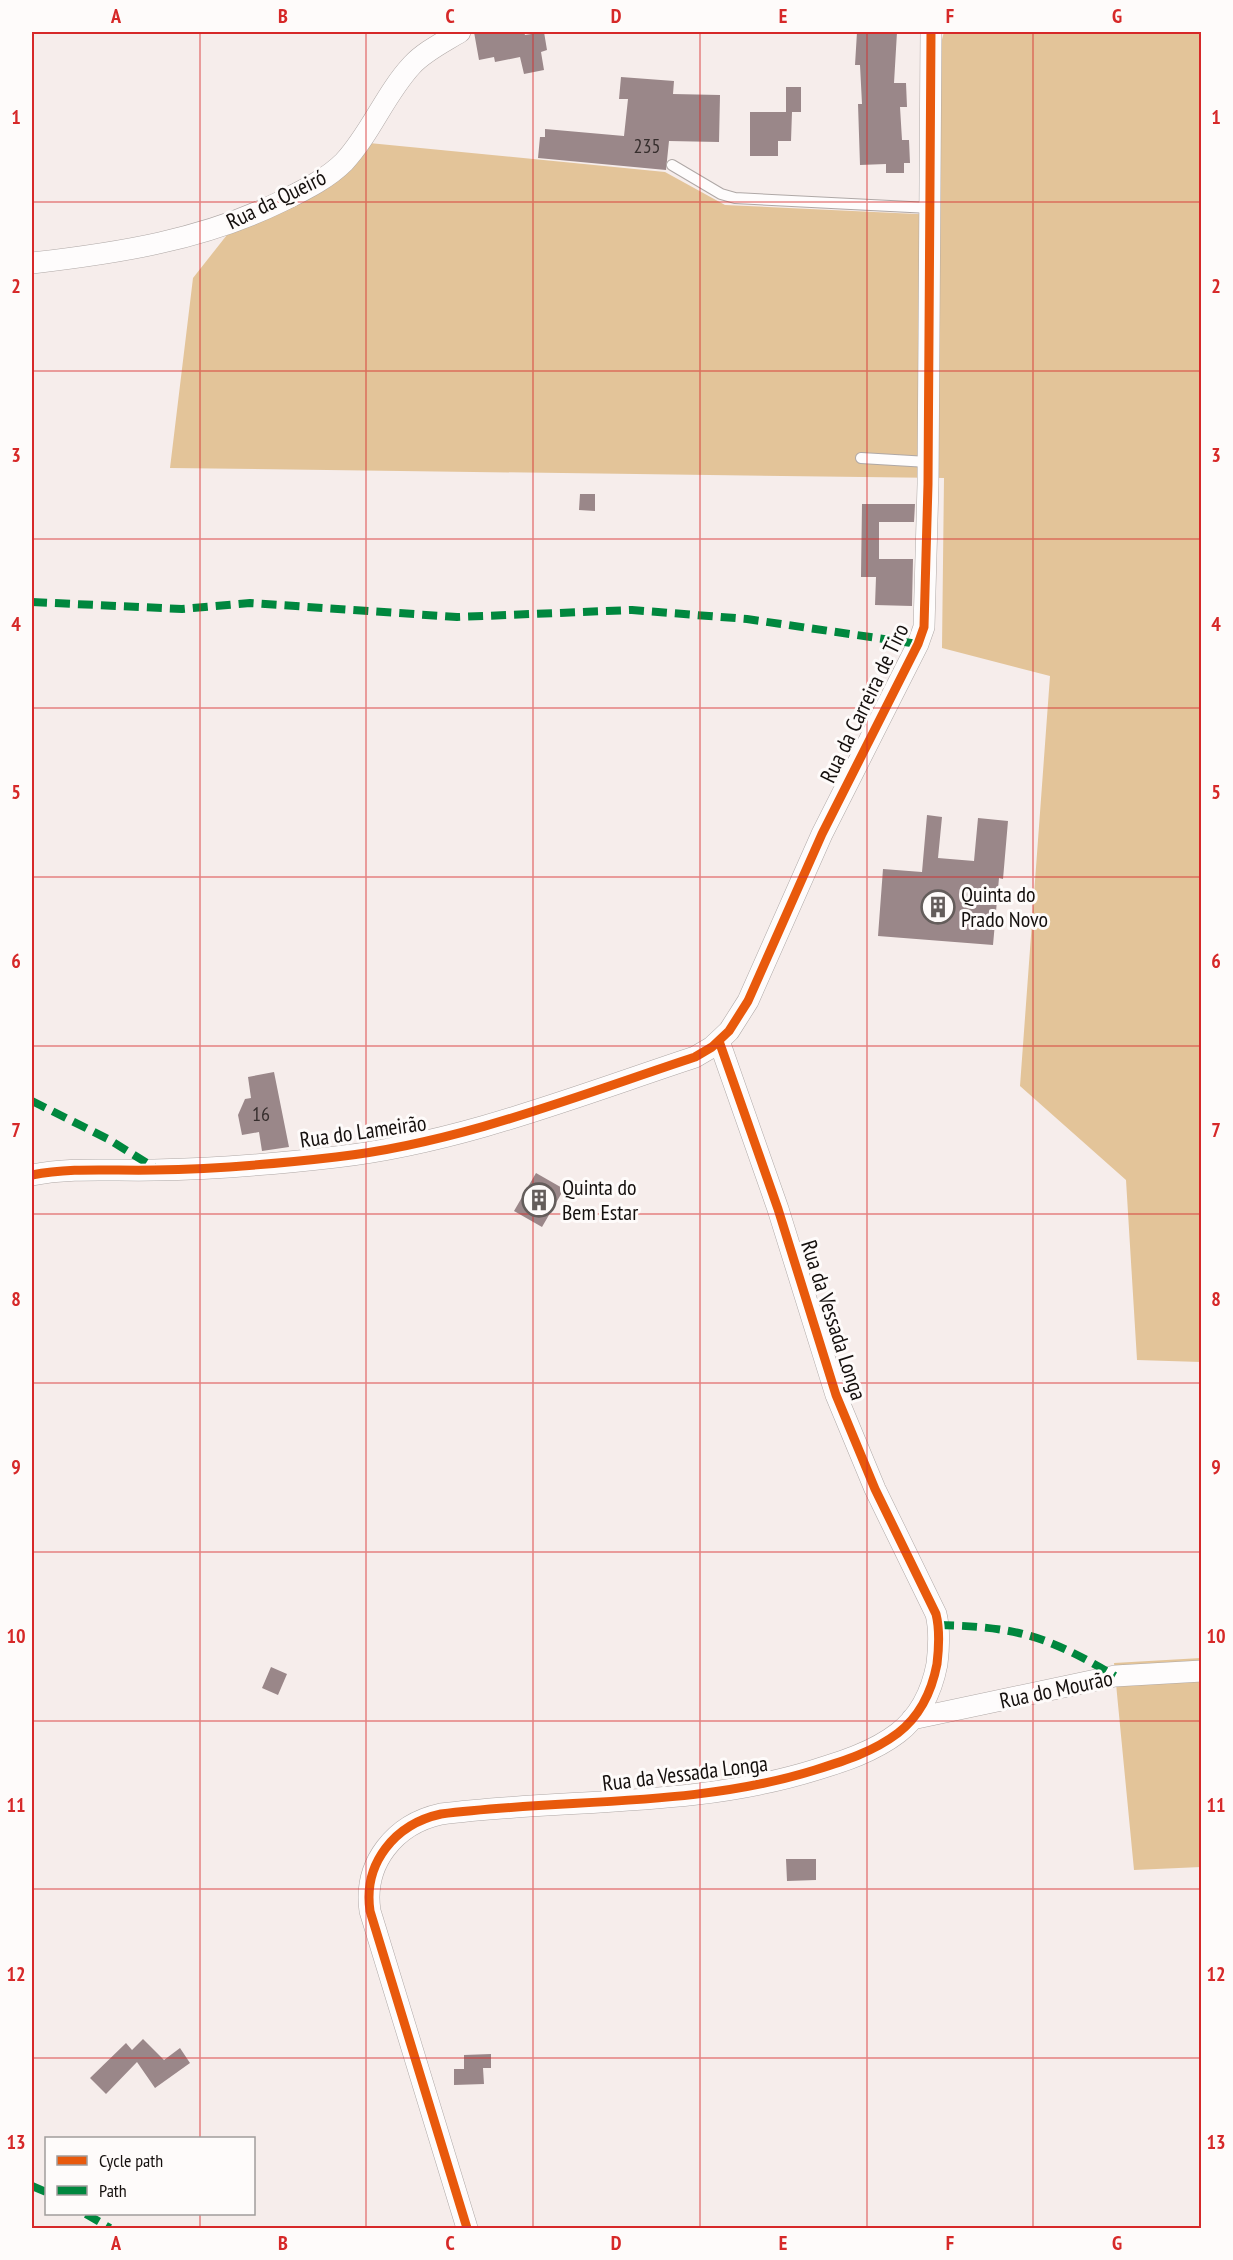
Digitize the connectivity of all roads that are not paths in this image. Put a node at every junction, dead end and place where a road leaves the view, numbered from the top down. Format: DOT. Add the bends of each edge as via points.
graph roads {
  1 [pos="460,32"];
  2 [pos="931,32"];
  3 [pos="672,165"];
  4 [pos="930,208"];
  5 [pos="32,262"];
  6 [pos="861,458"];
  7 [pos="928,462"];
  8 [pos="719,1041"];
  9 [pos="32,1175"];
  10 [pos="1202,1671"];
  11 [pos="912,1719"];
  12 [pos="467,2229"];
  1 -- 5 [label="street, Rua da Queiró" via="415,62 343,162 299,193 232,224 191,236 149,246"];
  2 -- 4 [label="street, Rua da Carreira de Tiro"];
  3 -- 4 [label="lane" via="735,198"];
  4 -- 7 [label="street, Rua da Carreira de Tiro"];
  6 -- 7 [label="lane"];
  7 -- 8 [label="street, Rua da Carreira de Tiro" via="926,613 918,644 822,834 748,1001"];
  8 -- 9 [label="street, Rua do Lameirão" via="695,1058 436,1140 387,1151 158,1170"];
  8 -- 11 [label="street, Rua da Vessada Longa" via="778,1209 836,1395 875,1489 936,1614 939,1625 934,1681"];
  10 -- 11 [label="street, Rua do Mourão" via="1115,1676"];
  11 -- 12 [label="street, Rua da Vessada Longa" via="899,1733 861,1754 747,1788 625,1802 441,1814 423,1818 395,1836 382,1852 369,1883 370,1911"];
}
